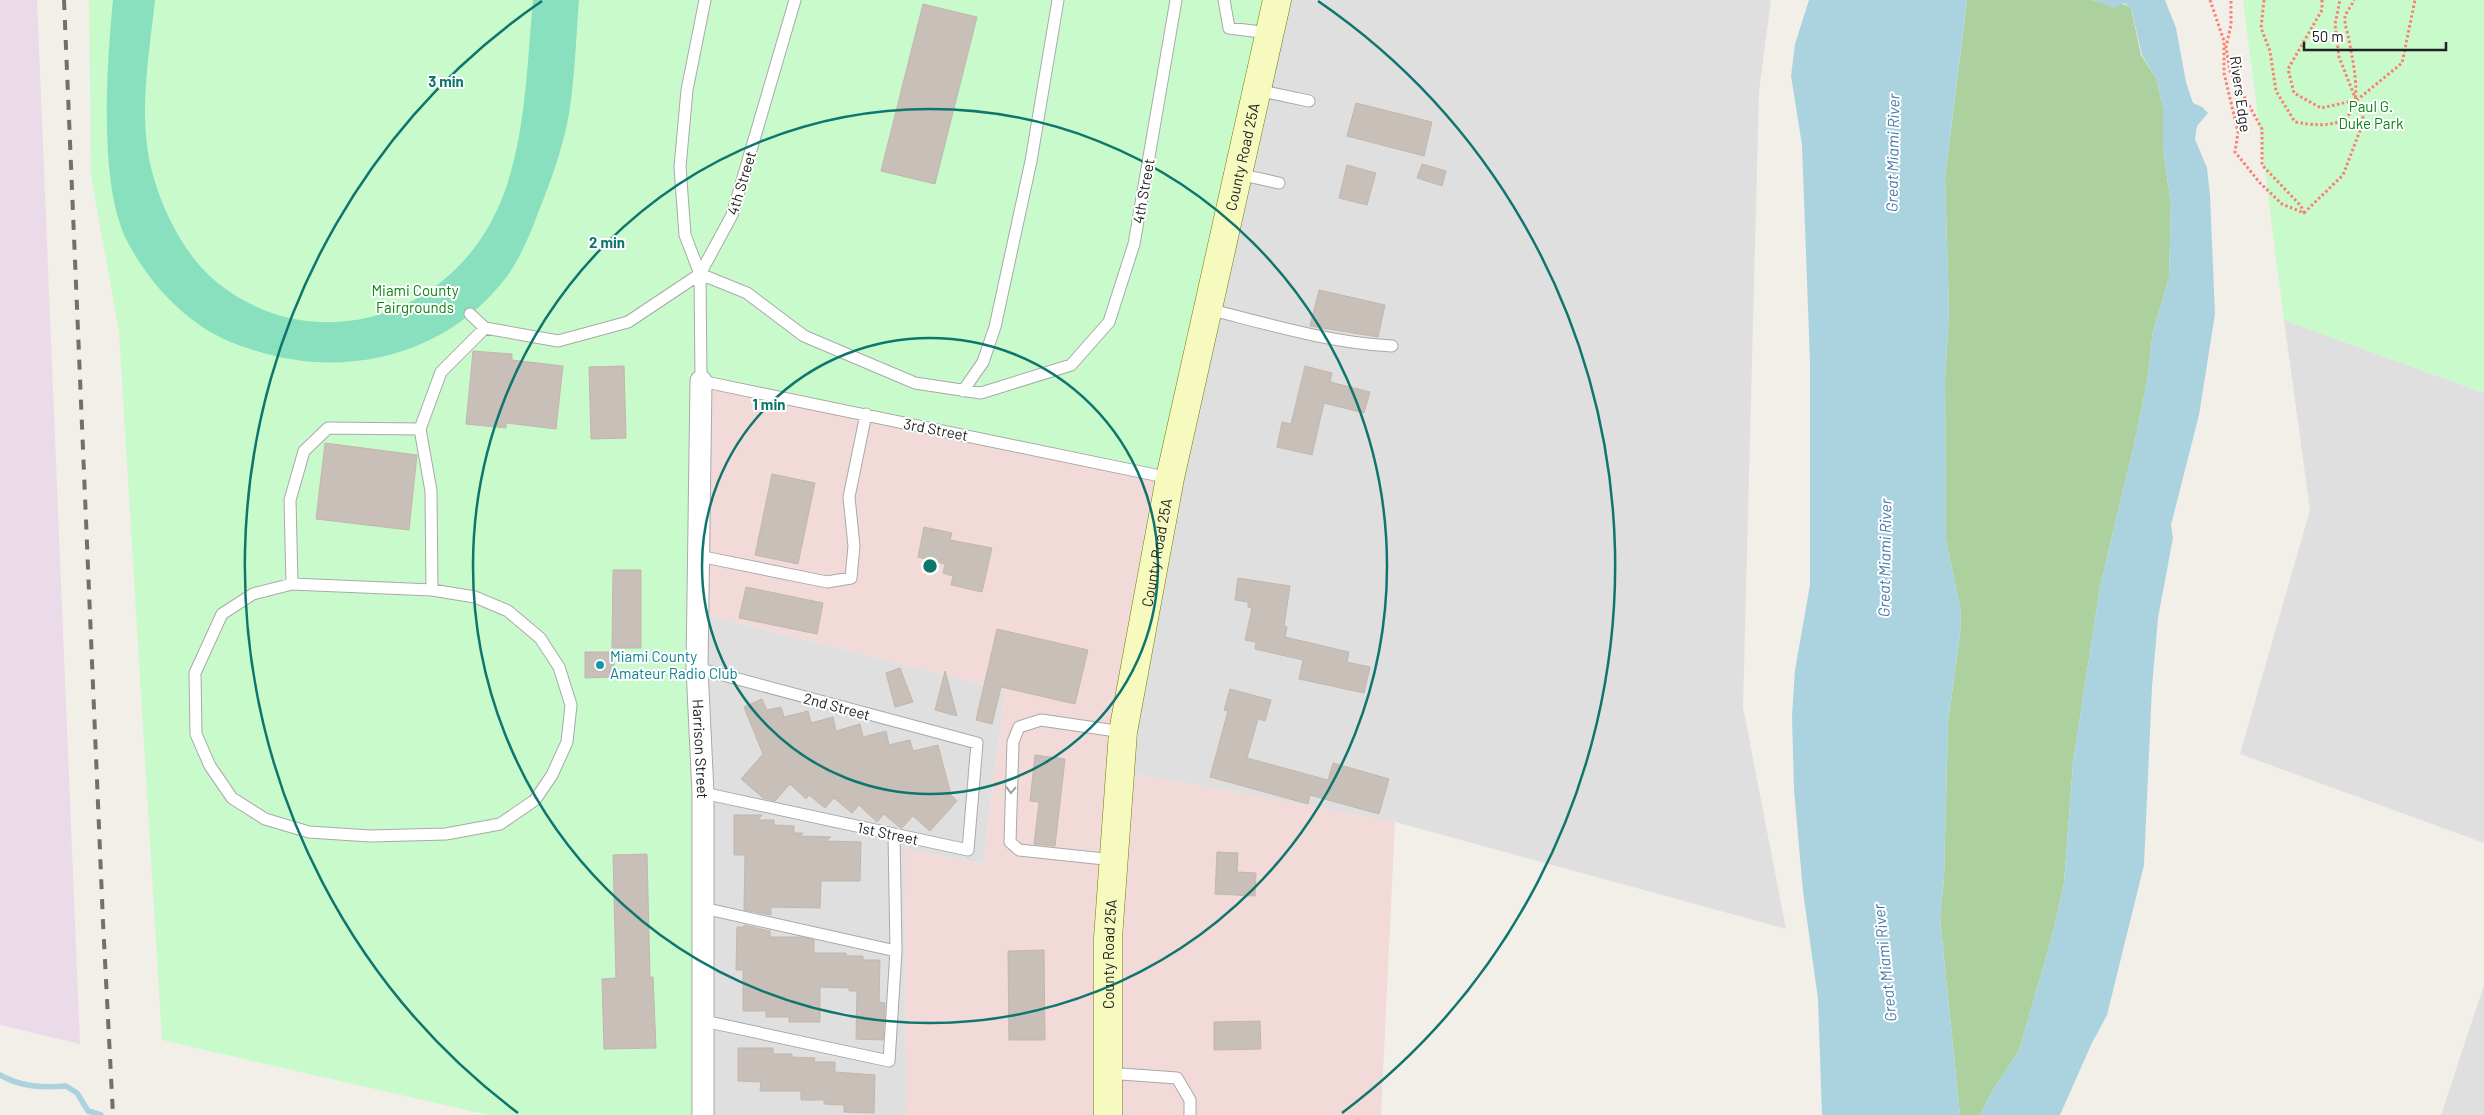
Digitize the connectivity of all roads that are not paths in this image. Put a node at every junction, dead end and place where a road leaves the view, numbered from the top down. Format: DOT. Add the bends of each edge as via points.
graph roads {
  1 [pos="705,0"];
  2 [pos="796,0"];
  3 [pos="1058,0"];
  4 [pos="1176,0"];
  5 [pos="1224,0"];
  6 [pos="1277,0"];
  7 [pos="1269,33"];
  8 [pos="1257,90"];
  9 [pos="1309,101"];
  10 [pos="1238,174"];
  11 [pos="1279,183"];
  12 [pos="700,274"];
  13 [pos="1208,309"];
  14 [pos="470,314"];
  15 [pos="485,328"];
  16 [pos="1392,346"];
  17 [pos="701,381"];
  18 [pos="963,391"];
  19 [pos="866,414"];
  20 [pos="420,429"];
  21 [pos="1170,478"];
  22 [pos="699,556"];
  23 [pos="292,584"];
  24 [pos="432,590"];
  25 [pos="697,668"];
  26 [pos="1123,732"];
  27 [pos="976,743"];
  28 [pos="703,793"];
  29 [pos="894,834"];
  30 [pos="1114,860"];
  31 [pos="703,908"];
  32 [pos="896,951"];
  33 [pos="704,1021"];
  34 [pos="1107,1073"];
  35 [pos="703,1115"];
  36 [pos="1108,1115"];
  37 [pos="1190,1115"];
  1 -- 12 [label="lane" via="687,90 680,167 685,235"];
  2 -- 12 [label="lane, 4th Street" via="732,214"];
  3 -- 18 [label="lane" via="1031,161 995,327 983,362"];
  4 -- 18 [label="lane, 4th Street" via="1134,244 1109,322 1071,365 982,394"];
  5 -- 7 [label="lane" via="1229,28"];
  6 -- 7 [label="main road, County Road 25A"];
  7 -- 8 [label="main road, County Road 25A"];
  8 -- 9 [label="lane"];
  8 -- 10 [label="main road, County Road 25A"];
  10 -- 11 [label="lane"];
  10 -- 13 [label="main road, County Road 25A"];
  12 -- 15 [label="lane" via="628,322 558,341"];
  12 -- 17 [label="lane"];
  12 -- 18 [label="lane" via="747,293 804,336 914,383"];
  13 -- 16 [label="lane" via="1322,336"];
  13 -- 21 [label="main road, County Road 25A"];
  14 -- 15 [label="lane"];
  15 -- 20 [label="lane" via="441,372"];
  17 -- 19 [label="lane, 3rd Street"];
  17 -- 22 [label="street, Harrison Street"];
  19 -- 21 [label="lane, 3rd Street"];
  19 -- 22 [label="lane" via="848,497 854,546 851,578 827,582"];
  20 -- 23 [label="lane" via="328,428 304,451 290,500"];
  20 -- 24 [label="lane" via="431,491"];
  21 -- 26 [label="main road, County Road 25A"];
  22 -- 25 [label="street, Harrison Street"];
  23 -- 24 [label="lane"];
  23 -- 24 [label="lane" via="253,594 222,614 195,673 196,734 210,766 232,798 265,819 309,832 370,836 446,834 500,824 535,800 552,775 567,742 571,705 559,667 540,638 508,611 474,597"];
  25 -- 27 [label="lane, 2nd Street"];
  25 -- 28 [label="street, Harrison Street"];
  26 -- 30 [label="main road, County Road 25A"];
  26 -- 30 [label="lane, one-way" via="1041,720 1019,727 1013,742 1010,842 1027,852"];
  27 -- 29 [label="lane, 1st Street" via="968,850"];
  28 -- 29 [label="lane, 1st Street"];
  28 -- 31 [label="street, Harrison Street"];
  29 -- 32 [label="lane"];
  30 -- 34 [label="main road, County Road 25A" via="1108,938"];
  31 -- 32 [label="lane"];
  31 -- 33 [label="street, Harrison Street"];
  32 -- 33 [label="lane" via="889,1060"];
  33 -- 35 [label="street, Harrison Street"];
  34 -- 36 [label="main road, County Road 25A"];
  34 -- 37 [label="lane" via="1177,1078 1190,1100"];
}
